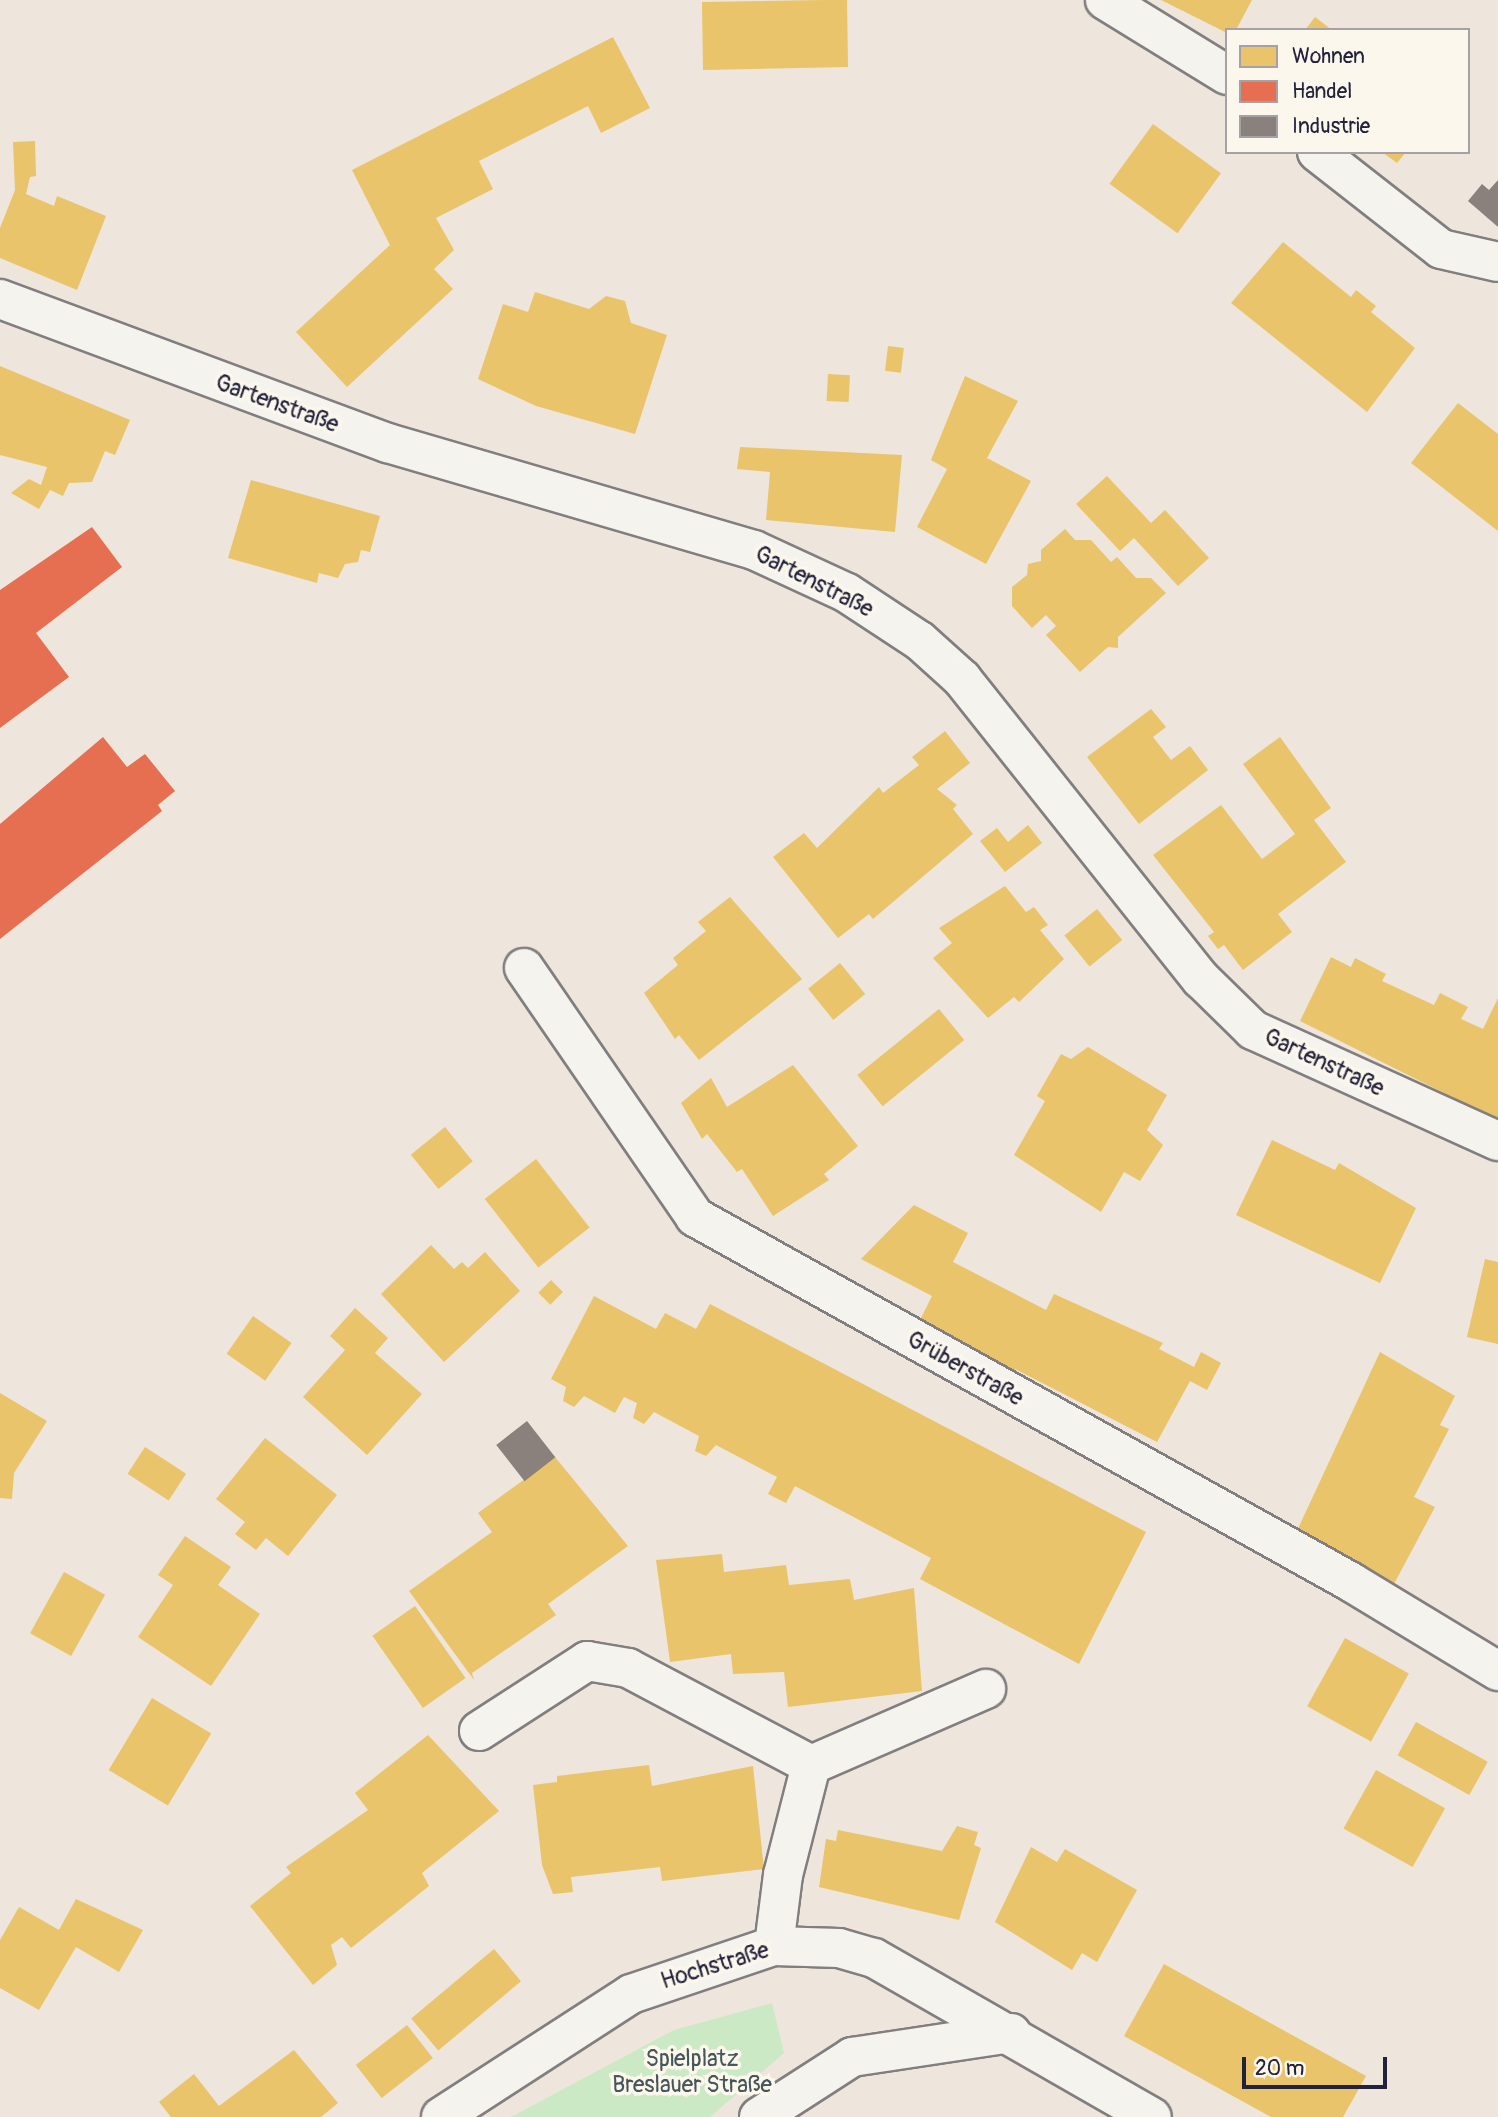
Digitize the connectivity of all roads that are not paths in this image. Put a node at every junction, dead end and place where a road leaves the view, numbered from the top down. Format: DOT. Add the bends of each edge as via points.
graph roads {
  1 [pos="1105,0"];
  2 [pos="1225,74"];
  3 [pos="1320,154"];
  4 [pos="1498,262"];
  5 [pos="0,299"];
  6 [pos="524,968"];
  7 [pos="1498,1142"];
  8 [pos="1498,1671"];
  9 [pos="986,1689"];
  10 [pos="479,1731"];
  11 [pos="811,1765"];
  12 [pos="774,1947"];
  13 [pos="1011,2034"];
  14 [pos="441,2117"];
  15 [pos="759,2117"];
  16 [pos="1152,2117"];
  1 -- 2 [label="street"];
  3 -- 4 [label="street" via="1441,249"];
  5 -- 7 [label="street, Gartenstraße" via="387,443 754,550 847,593 920,641 961,679 1201,979 1253,1031"];
  6 -- 8 [label="street, Grüberstraße" via="695,1217 1351,1582"];
  9 -- 11 [label="street"];
  10 -- 11 [label="street" via="587,1661 628,1668"];
  11 -- 12 [label="street" via="783,1875"];
  12 -- 13 [label="street, Hochstraße" via="839,1948 874,1958"];
  12 -- 14 [label="street, Hochstraße" via="631,1994"];
  13 -- 15 [label="street" via="852,2057"];
  13 -- 16 [label="street, Hochstraße"];
}
